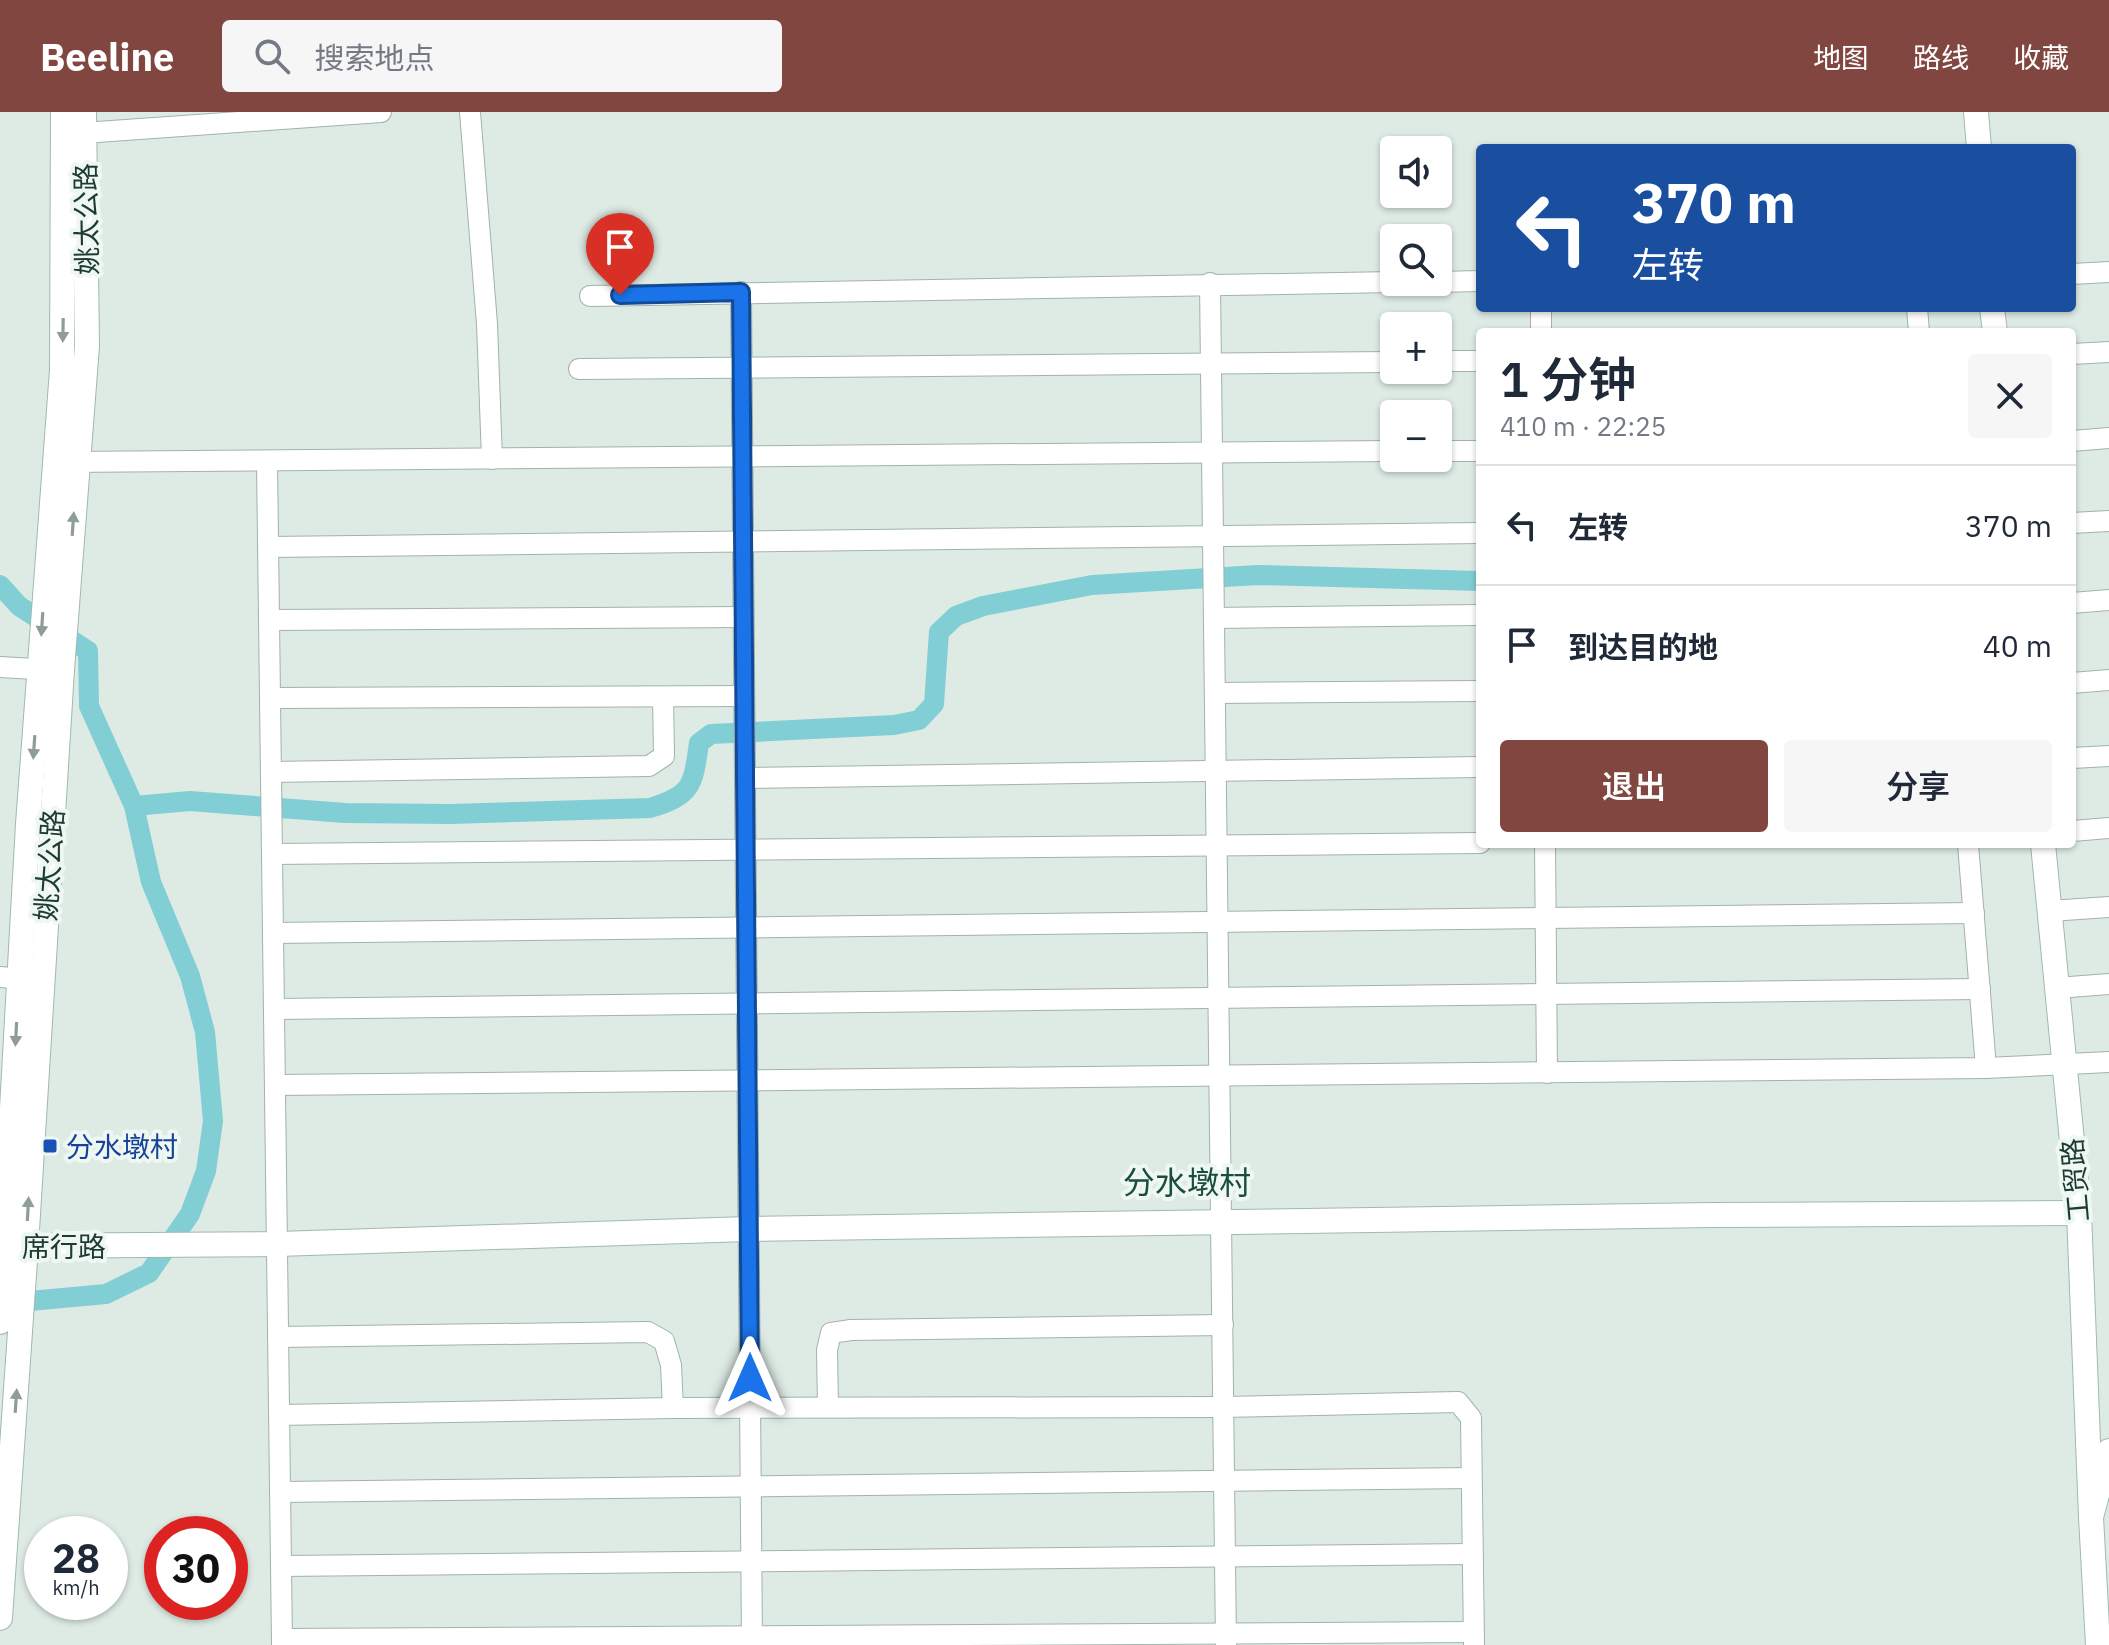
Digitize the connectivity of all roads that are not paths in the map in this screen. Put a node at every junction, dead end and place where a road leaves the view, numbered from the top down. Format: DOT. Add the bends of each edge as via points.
graph roads {
  1 [pos="381,112"];
  2 [pos="470,112"];
  3 [pos="1976,112"];
  4 [pos="74,123"];
  5 [pos="1979,144"];
  6 [pos="2109,272"];
  7 [pos="2076,274"];
  8 [pos="1476,281"];
  9 [pos="1380,282"];
  10 [pos="1452,282"];
  11 [pos="1210,283"];
  12 [pos="741,292"];
  13 [pos="590,296"];
  14 [pos="2109,352"];
  15 [pos="2076,354"];
  16 [pos="1452,361"];
  17 [pos="1476,361"];
  18 [pos="1380,362"];
  19 [pos="1211,363"];
  20 [pos="742,368"];
  21 [pos="579,369"];
  22 [pos="2109,438"];
  23 [pos="2076,441"];
  24 [pos="1380,451"];
  25 [pos="1452,451"];
  26 [pos="1476,451"];
  27 [pos="1212,453"];
  28 [pos="742,457"];
  29 [pos="492,459"];
  30 [pos="267,461"];
  31 [pos="67,462"];
  32 [pos="2109,521"];
  33 [pos="2076,523"];
  34 [pos="1476,533"];
  35 [pos="743,541"];
  36 [pos="1213,546"];
  37 [pos="268,547"];
  38 [pos="2109,600"];
  39 [pos="2076,603"];
  40 [pos="1214,611"];
  41 [pos="1476,615"];
  42 [pos="743,617"];
  43 [pos="269,620"];
  44 [pos="0,667"];
  45 [pos="50,670"];
  46 [pos="2109,680"];
  47 [pos="2076,683"];
  48 [pos="1476,691"];
  49 [pos="1215,693"];
  50 [pos="663,697"];
  51 [pos="270,698"];
  52 [pos="744,702"];
  53 [pos="2109,756"];
  54 [pos="2076,758"];
  55 [pos="1476,767"];
  56 [pos="1216,769"];
  57 [pos="745,778"];
  58 [pos="271,782"];
  59 [pos="2109,828"];
  60 [pos="2076,831"];
  61 [pos="1476,843"];
  62 [pos="1216,845"];
  63 [pos="1545,848"];
  64 [pos="1968,848"];
  65 [pos="2043,848"];
  66 [pos="745,851"];
  67 [pos="272,854"];
  68 [pos="2109,907"];
  69 [pos="2050,911"];
  70 [pos="1974,913"];
  71 [pos="1546,917"];
  72 [pos="1218,922"];
  73 [pos="746,927"];
  74 [pos="273,933"];
  75 [pos="20,979"];
  76 [pos="2109,984"];
  77 [pos="2057,988"];
  78 [pos="1980,989"];
  79 [pos="1547,993"];
  80 [pos="1218,997"];
  81 [pos="747,1003"];
  82 [pos="274,1009"];
  83 [pos="2109,1062"];
  84 [pos="2065,1066"];
  85 [pos="1986,1068"];
  86 [pos="1547,1073"];
  87 [pos="1219,1076"];
  88 [pos="747,1080"];
  89 [pos="275,1085"];
  90 [pos="2079,1213"];
  91 [pos="1221,1222"];
  92 [pos="748,1229"];
  93 [pos="278,1244"];
  94 [pos="10,1246"];
  95 [pos="10,1323"];
  96 [pos="1223,1325"];
  97 [pos="278,1337"];
  98 [pos="828,1407"];
  99 [pos="1224,1407"];
  100 [pos="673,1408"];
  101 [pos="750,1408"];
  102 [pos="279,1415"];
  103 [pos="2109,1451"];
  104 [pos="1471,1478"];
  105 [pos="1224,1481"];
  106 [pos="750,1487"];
  107 [pos="280,1492"];
  108 [pos="2091,1517"];
  109 [pos="1472,1554"];
  110 [pos="1225,1556"];
  111 [pos="751,1561"];
  112 [pos="281,1566"];
  113 [pos="0,1618"];
  114 [pos="1474,1638"];
  115 [pos="1226,1639"];
  116 [pos="752,1641"];
  117 [pos="282,1642"];
  118 [pos="2098,1645"];
  1 -- 4 [label="street"];
  2 -- 29 [label="street"];
  3 -- 5 [label="street"];
  4 -- 31 [label="street, 姚太公路" via="62,370"];
  6 -- 7 [label="street"];
  8 -- 10 [label="street"];
  9 -- 11 [label="street"];
  11 -- 12 [label="street"];
  11 -- 19 [label="street"];
  12 -- 13 [label="street"];
  12 -- 20 [label="street"];
  14 -- 15 [label="street"];
  16 -- 17 [label="street"];
  18 -- 19 [label="street"];
  19 -- 20 [label="street"];
  19 -- 27 [label="street"];
  20 -- 21 [label="street"];
  20 -- 28 [label="street"];
  22 -- 23 [label="street"];
  24 -- 27 [label="street"];
  25 -- 26 [label="street"];
  27 -- 28 [label="street"];
  27 -- 36 [label="street"];
  28 -- 29 [label="street"];
  28 -- 35 [label="street"];
  29 -- 30 [label="street"];
  30 -- 31 [label="street"];
  30 -- 37 [label="street"];
  31 -- 45 [label="street, 姚太公路, one-way" via="46,578"];
  45 -- 31 [label="street, 姚太公路, one-way" via="67,602"];
  32 -- 33 [label="street"];
  34 -- 36 [label="street"];
  35 -- 36 [label="street"];
  35 -- 37 [label="street"];
  35 -- 42 [label="street"];
  36 -- 40 [label="street"];
  37 -- 43 [label="street"];
  38 -- 39 [label="street"];
  40 -- 41 [label="street"];
  40 -- 49 [label="street"];
  42 -- 43 [label="street"];
  42 -- 52 [label="street"];
  43 -- 51 [label="street"];
  44 -- 45 [label="street"];
  45 -- 75 [label="street, 姚太公路"];
  46 -- 47 [label="street"];
  48 -- 49 [label="street"];
  49 -- 56 [label="street"];
  50 -- 51 [label="street"];
  50 -- 52 [label="street"];
  50 -- 58 [label="street" via="664,756 649,766"];
  51 -- 58 [label="street"];
  52 -- 57 [label="street"];
  53 -- 54 [label="street"];
  55 -- 56 [label="street"];
  56 -- 57 [label="street"];
  56 -- 62 [label="street"];
  57 -- 66 [label="street"];
  58 -- 67 [label="street"];
  59 -- 60 [label="street"];
  61 -- 62 [label="street"];
  62 -- 66 [label="street"];
  62 -- 72 [label="street"];
  63 -- 71 [label="street"];
  64 -- 70 [label="street"];
  65 -- 69 [label="street, 工贸路"];
  66 -- 67 [label="street"];
  66 -- 73 [label="street"];
  67 -- 74 [label="street"];
  68 -- 69 [label="street"];
  69 -- 77 [label="street, 工贸路"];
  70 -- 71 [label="street"];
  70 -- 78 [label="street"];
  71 -- 72 [label="street"];
  71 -- 79 [label="street"];
  72 -- 73 [label="street"];
  72 -- 80 [label="street"];
  73 -- 74 [label="street"];
  73 -- 81 [label="street"];
  74 -- 82 [label="street"];
  75 -- 94 [label="street, 姚太公路"];
  76 -- 77 [label="street"];
  77 -- 84 [label="street, 工贸路"];
  78 -- 79 [label="street"];
  78 -- 85 [label="street"];
  79 -- 80 [label="street"];
  79 -- 86 [label="street"];
  80 -- 81 [label="street"];
  80 -- 87 [label="street"];
  81 -- 82 [label="street"];
  81 -- 88 [label="street"];
  82 -- 89 [label="street"];
  83 -- 84 [label="street"];
  84 -- 85 [label="street"];
  84 -- 90 [label="street, 工贸路"];
  85 -- 86 [label="street"];
  86 -- 87 [label="street"];
  87 -- 88 [label="street"];
  87 -- 91 [label="street"];
  88 -- 89 [label="street"];
  88 -- 92 [label="street"];
  89 -- 93 [label="street"];
  90 -- 91 [label="street, 席行路"];
  90 -- 108 [label="street, 工贸路"];
  91 -- 92 [label="street, 席行路"];
  91 -- 96 [label="street"];
  92 -- 93 [label="street, 席行路"];
  92 -- 101 [label="street"];
  93 -- 94 [label="street, 席行路"];
  93 -- 97 [label="street"];
  94 -- 95 [label="street, 姚太公路"];
  113 -- 95 [label="street, 姚太公路, one-way"];
  96 -- 98 [label="street" via="831,1333"];
  96 -- 99 [label="street"];
  97 -- 100 [label="street" via="648,1332 664,1341"];
  97 -- 102 [label="street"];
  98 -- 99 [label="street"];
  98 -- 101 [label="street"];
  99 -- 104 [label="street" via="1458,1402 1471,1418"];
  99 -- 105 [label="street"];
  100 -- 101 [label="street"];
  100 -- 102 [label="street"];
  101 -- 106 [label="street"];
  102 -- 107 [label="street"];
  103 -- 108 [label="street"];
  104 -- 105 [label="street"];
  104 -- 109 [label="street"];
  105 -- 106 [label="street"];
  105 -- 110 [label="street"];
  106 -- 107 [label="street"];
  106 -- 111 [label="street"];
  107 -- 112 [label="street"];
  108 -- 118 [label="street, 工贸路"];
  109 -- 110 [label="street"];
  109 -- 114 [label="street"];
  110 -- 111 [label="street"];
  110 -- 115 [label="street"];
  111 -- 112 [label="street"];
  111 -- 116 [label="street"];
  112 -- 117 [label="street"];
  114 -- 115 [label="street"];
  115 -- 116 [label="street"];
  116 -- 117 [label="street"];
}
